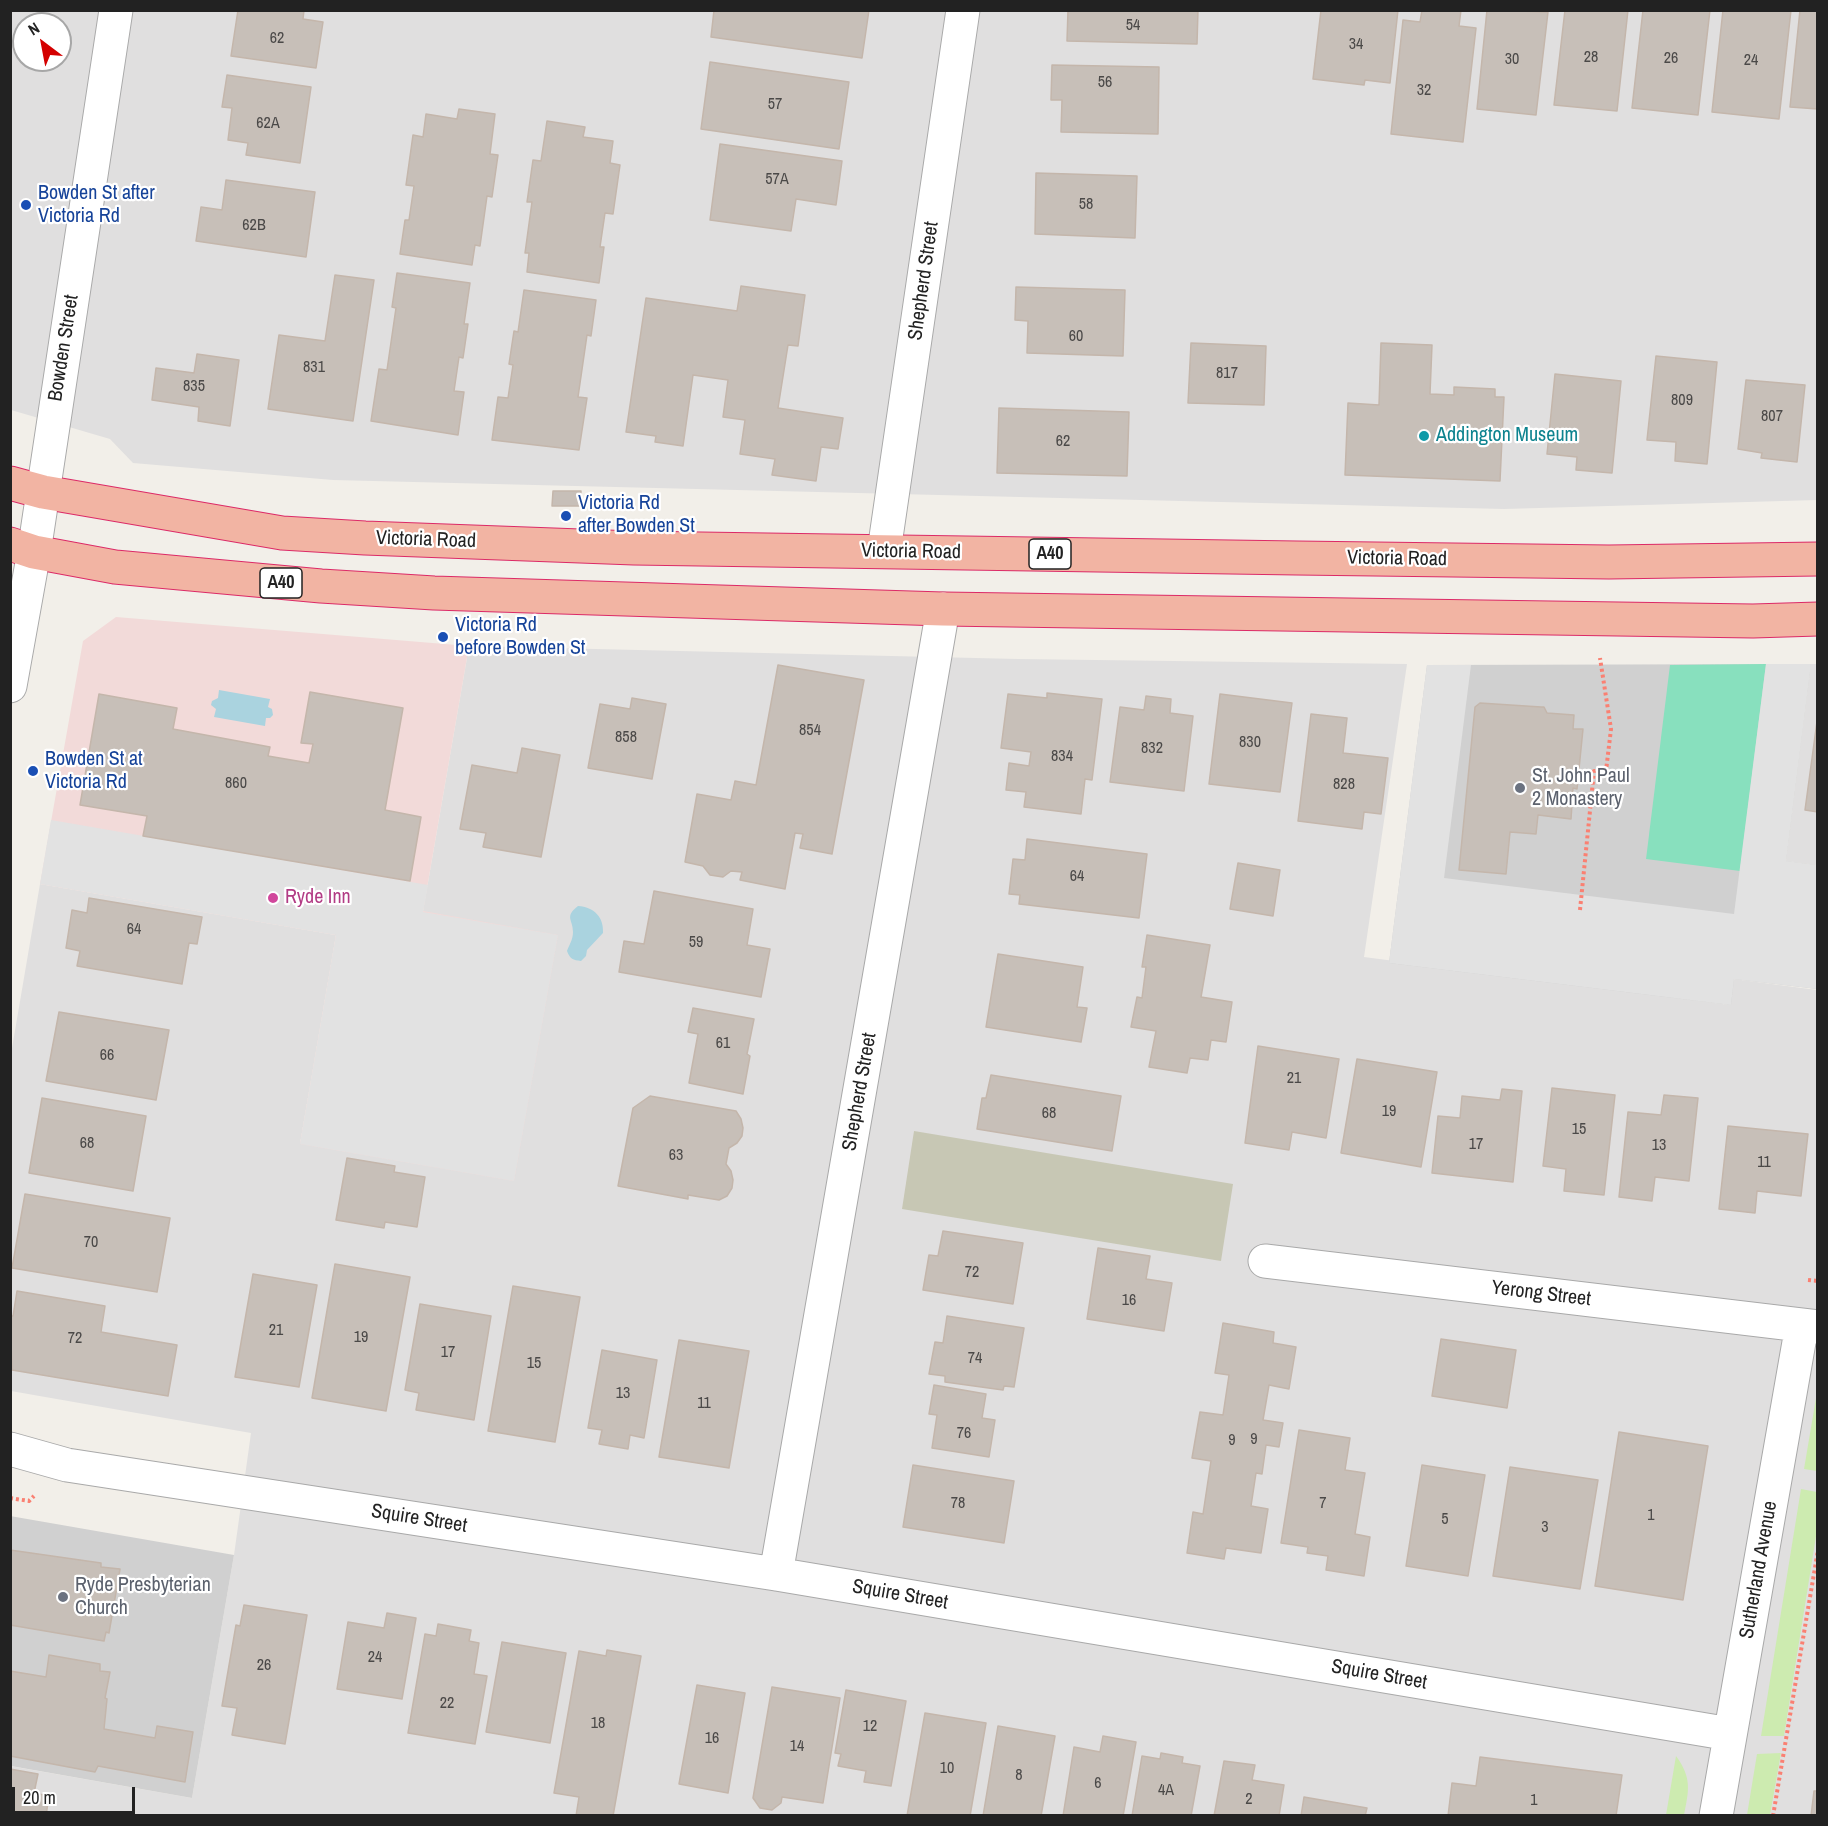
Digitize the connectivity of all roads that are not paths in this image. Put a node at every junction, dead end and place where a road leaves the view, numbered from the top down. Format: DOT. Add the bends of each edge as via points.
graph roads {
  1 [pos="116,10"];
  2 [pos="963,10"];
  3 [pos="10,483"];
  4 [pos="43,492"];
  5 [pos="22,548"];
  6 [pos="884,551"];
  7 [pos="1818,559"];
  8 [pos="943,609"];
  9 [pos="1818,619"];
  10 [pos="10,686"];
  11 [pos="1264,1261"];
  12 [pos="1810,1326"];
  13 [pos="10,1449"];
  14 [pos="10,1464"];
  15 [pos="67,1465"];
  16 [pos="776,1575"];
  17 [pos="1730,1734"];
  18 [pos="1716,1815"];
  1 -- 4 [label="street, Bowden Street"];
  2 -- 6 [label="street, Shepherd Street"];
  3 -- 4 [label="highway, Victoria Road / A40"];
  4 -- 5 [label="street, Bowden Street"];
  4 -- 6 [label="highway, Victoria Road / A40" via="294,534 623,548"];
  5 -- 8 [label="highway, A40" via="115,567 321,586"];
  5 -- 10 [label="street, Bowden Street"];
  6 -- 7 [label="highway, Victoria Road / A40" via="1609,562"];
  8 -- 9 [label="highway, A40"];
  8 -- 16 [label="street, Shepherd Street"];
  11 -- 12 [label="street, Yerong Street"];
  12 -- 17 [label="street, Sutherland Avenue"];
  13 -- 15 [label="street, Squire Street"];
  14 -- 15 [label="street, Squire Street"];
  15 -- 16 [label="street, Squire Street"];
  16 -- 17 [label="street, Squire Street"];
  17 -- 18 [label="street, Sutherland Avenue"];
}
